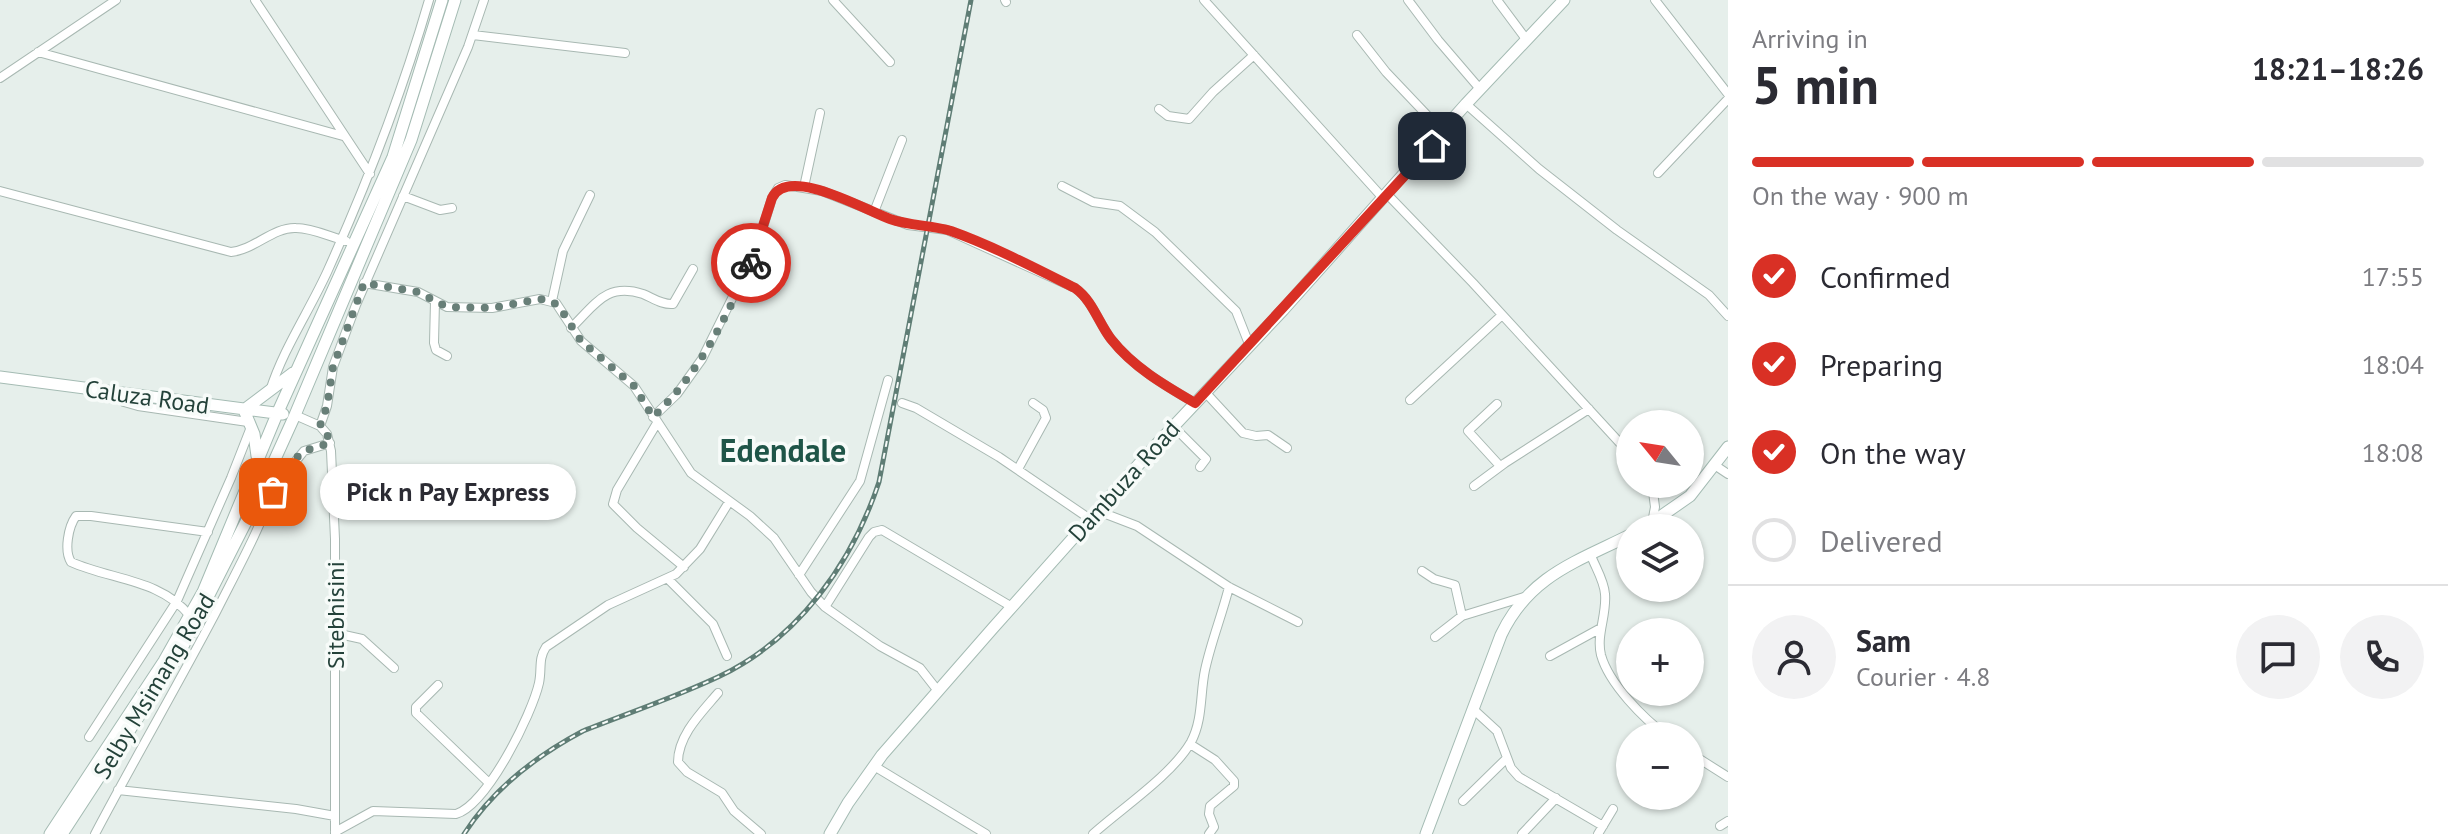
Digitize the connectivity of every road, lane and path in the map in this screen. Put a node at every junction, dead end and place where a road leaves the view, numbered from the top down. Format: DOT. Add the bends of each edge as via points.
graph roads {
  1 [pos="116,0"];
  2 [pos="255,0"];
  3 [pos="429,0"];
  4 [pos="442,0"];
  5 [pos="455,0"];
  6 [pos="484,0"];
  7 [pos="833,0"];
  8 [pos="1204,0"];
  9 [pos="1408,0"];
  10 [pos="1497,0"];
  11 [pos="1564,0"];
  12 [pos="1655,0"];
  13 [pos="473,35"];
  14 [pos="1357,35"];
  15 [pos="1526,39"];
  16 [pos="38,52"];
  17 [pos="625,53"];
  18 [pos="1254,55"];
  19 [pos="890,62"];
  20 [pos="0,78"];
  21 [pos="1480,89"];
  22 [pos="1728,97"];
  23 [pos="1466,104"];
  24 [pos="1159,109"];
  25 [pos="820,113"];
  26 [pos="1443,132"];
  27 [pos="343,136"];
  28 [pos="902,140"];
  29 [pos="1658,173"];
  30 [pos="370,174"];
  31 [pos="1062,186"];
  32 [pos="804,187"];
  33 [pos="0,191"];
  34 [pos="590,195"];
  35 [pos="1384,195"];
  36 [pos="403,196"];
  37 [pos="452,208"];
  38 [pos="874,212"];
  39 [pos="341,240"];
  40 [pos="354,244"];
  41 [pos="693,269"];
  42 [pos="364,283"];
  43 [pos="435,301"];
  44 [pos="552,301"];
  45 [pos="1502,315"];
  46 [pos="1728,316"];
  47 [pos="571,328"];
  48 [pos="1249,344"];
  49 [pos="447,356"];
  50 [pos="296,371"];
  51 [pos="0,377"];
  52 [pos="888,380"];
  53 [pos="108,392"];
  54 [pos="270,392"];
  55 [pos="1205,392"];
  56 [pos="1410,400"];
  57 [pos="902,403"];
  58 [pos="1033,403"];
  59 [pos="1195,403"];
  60 [pos="1497,404"];
  61 [pos="1589,409"];
  62 [pos="244,410"];
  63 [pos="277,414"];
  64 [pos="295,415"];
  65 [pos="655,420"];
  66 [pos="250,424"];
  67 [pos="320,426"];
  68 [pos="1173,426"];
  69 [pos="1616,439"];
  70 [pos="330,443"];
  71 [pos="1728,447"];
  72 [pos="1287,448"];
  73 [pos="258,461"];
  74 [pos="1500,466"];
  75 [pos="1716,466"];
  76 [pos="1200,467"];
  77 [pos="1018,469"];
  78 [pos="1728,474"];
  79 [pos="270,483"];
  80 [pos="1474,486"];
  81 [pos="729,502"];
  82 [pos="1665,514"];
  83 [pos="1094,515"];
  84 [pos="208,532"];
  85 [pos="1616,541"];
  86 [pos="1590,553"];
  87 [pos="684,567"];
  88 [pos="1422,571"];
  89 [pos="799,575"];
  90 [pos="668,579"];
  91 [pos="1229,587"];
  92 [pos="1524,597"];
  93 [pos="177,601"];
  94 [pos="825,607"];
  95 [pos="1012,607"];
  96 [pos="190,616"];
  97 [pos="1462,616"];
  98 [pos="1298,622"];
  99 [pos="1601,628"];
  100 [pos="335,633"];
  101 [pos="1435,637"];
  102 [pos="727,656"];
  103 [pos="1550,656"];
  104 [pos="394,668"];
  105 [pos="125,684"];
  106 [pos="438,685"];
  107 [pos="938,691"];
  108 [pos="718,693"];
  109 [pos="141,695"];
  110 [pos="1473,709"];
  111 [pos="1649,722"];
  112 [pos="89,737"];
  113 [pos="1190,744"];
  114 [pos="1507,758"];
  115 [pos="1704,762"];
  116 [pos="874,766"];
  117 [pos="1728,777"];
  118 [pos="489,783"];
  119 [pos="118,790"];
  120 [pos="1556,798"];
  121 [pos="1463,801"];
  122 [pos="1613,809"];
  123 [pos="335,816"];
  124 [pos="1601,830"];
  125 [pos="335,833"];
  126 [pos="50,834"];
  127 [pos="62,834"];
  128 [pos="95,834"];
  129 [pos="761,834"];
  130 [pos="830,834"];
  131 [pos="986,834"];
  132 [pos="1093,834"];
  133 [pos="1209,834"];
  134 [pos="1426,834"];
  135 [pos="1522,834"];
  1 -- 16 [label="street"];
  2 -- 27 [label="street"];
  3 -- 30 [label="street"];
  4 -- 40 [label="main road, Selby Msimang Road" via="400,138"];
  5 -- 64 [label="main road, Selby Msimang Road" via="411,140"];
  6 -- 13 [label="street"];
  7 -- 19 [label="street"];
  8 -- 18 [label="street"];
  9 -- 21 [label="street"];
  10 -- 15 [label="street"];
  11 -- 15 [label="main road, Dambuza Road"];
  12 -- 22 [label="street"];
  13 -- 17 [label="street"];
  13 -- 36 [label="street"];
  14 -- 26 [label="street"];
  15 -- 21 [label="main road, Dambuza Road"];
  16 -- 20 [label="street"];
  16 -- 27 [label="street"];
  18 -- 24 [label="street" via="1189,119"];
  18 -- 35 [label="street"];
  21 -- 23 [label="main road, Dambuza Road"];
  22 -- 29 [label="street"];
  23 -- 26 [label="main road, Dambuza Road"];
  23 -- 46 [label="street" via="1539,169 1709,295"];
  25 -- 32 [label="street"];
  26 -- 35 [label="main road, Dambuza Road"];
  27 -- 30 [label="street"];
  28 -- 38 [label="street"];
  30 -- 39 [label="street"];
  31 -- 48 [label="street" via="1093,202 1120,206 1155,232 1236,311"];
  32 -- 38 [label="street"];
  32 -- 65 [label="street" via="785,185 774,192 756,250 721,324 691,378"];
  33 -- 39 [label="street" via="231,252 295,227"];
  34 -- 44 [label="street" via="563,251"];
  35 -- 45 [label="street"];
  35 -- 48 [label="main road, Dambuza Road"];
  36 -- 37 [label="street" via="440,210"];
  36 -- 42 [label="street"];
  38 -- 59 [label="street" via="954,233 1075,288 1127,356"];
  39 -- 40 [label="street"];
  39 -- 54 [label="street"];
  40 -- 50 [label="main road, Selby Msimang Road"];
  41 -- 47 [label="street" via="671,305 616,290"];
  42 -- 43 [label="street" via="418,292"];
  42 -- 67 [label="street" via="333,367"];
  43 -- 44 [label="street" via="447,307 492,308"];
  43 -- 49 [label="street" via="434,343"];
  44 -- 47 [label="street"];
  45 -- 56 [label="street"];
  45 -- 61 [label="street"];
  47 -- 65 [label="street" via="634,386"];
  48 -- 55 [label="main road, Dambuza Road"];
  50 -- 54 [label="main road"];
  50 -- 63 [label="main road, Selby Msimang Road"];
  51 -- 53 [label="main road, Caluza Road"];
  52 -- 89 [label="street" via="860,481"];
  53 -- 62 [label="main road, Caluza Road"];
  53 -- 66 [label="street" via="138,406"];
  54 -- 62 [label="main road"];
  55 -- 59 [label="main road, Dambuza Road"];
  55 -- 72 [label="street" via="1243,433 1268,435"];
  57 -- 77 [label="street"];
  58 -- 77 [label="street" via="1046,418"];
  59 -- 68 [label="main road, Dambuza Road"];
  60 -- 74 [label="street" via="1468,431"];
  61 -- 69 [label="street"];
  61 -- 74 [label="street"];
  62 -- 63 [label="main road, Caluza Road"];
  62 -- 66 [label="main road"];
  63 -- 64 [label="main road, Caluza Road"];
  63 -- 73 [label="main road, Selby Msimang Road"];
  64 -- 67 [label="street"];
  64 -- 79 [label="main road, Selby Msimang Road"];
  65 -- 81 [label="street" via="691,473"];
  65 -- 87 [label="street" via="613,504"];
  66 -- 73 [label="main road"];
  66 -- 84 [label="street"];
  67 -- 70 [label="street, Sitebhisini"];
  68 -- 76 [label="street" via="1206,459"];
  68 -- 83 [label="main road, Dambuza Road"];
  70 -- 79 [label="street" via="304,451"];
  70 -- 100 [label="street, Sitebhisini"];
  71 -- 75 [label="main road"];
  73 -- 96 [label="main road, Selby Msimang Road"];
  74 -- 80 [label="street"];
  75 -- 78 [label="street"];
  75 -- 82 [label="main road" via="1690,496"];
  77 -- 83 [label="street"];
  79 -- 119 [label="street" via="259,526"];
  79 -- 127 [label="main road, Selby Msimang Road" via="178,656"];
  81 -- 87 [label="street"];
  81 -- 89 [label="street" via="774,538"];
  83 -- 91 [label="street" via="1145,531"];
  83 -- 95 [label="main road, Dambuza Road"];
  84 -- 93 [label="street"];
  84 -- 93 [label="street" via="91,516 72,521 67,557 71,562"];
  85 -- 86 [label="main road"];
  86 -- 92 [label="main road" via="1563,566"];
  86 -- 99 [label="street" via="1604,587"];
  87 -- 90 [label="street"];
  88 -- 97 [label="street" via="1455,585"];
  89 -- 94 [label="street"];
  90 -- 102 [label="street" via="713,624"];
  90 -- 118 [label="street" via="608,605 546,647 520,732"];
  91 -- 98 [label="street"];
  91 -- 113 [label="street"];
  92 -- 97 [label="street"];
  92 -- 110 [label="main road" via="1501,635"];
  93 -- 96 [label="street"];
  93 -- 105 [label="street"];
  94 -- 95 [label="street" via="869,537 882,530"];
  94 -- 107 [label="street" via="920,668"];
  95 -- 107 [label="main road, Dambuza Road"];
  96 -- 109 [label="main road, Selby Msimang Road"];
  97 -- 101 [label="street"];
  99 -- 103 [label="street"];
  99 -- 111 [label="street" via="1601,652 1608,669"];
  100 -- 104 [label="street" via="362,639"];
  100 -- 123 [label="street, Sitebhisini"];
  105 -- 109 [label="street"];
  105 -- 112 [label="street"];
  106 -- 118 [label="street" via="416,713"];
  107 -- 116 [label="main road, Dambuza Road"];
  108 -- 129 [label="street" via="691,726 678,762 722,793"];
  109 -- 126 [label="main road, Selby Msimang Road"];
  110 -- 114 [label="street" via="1497,731"];
  110 -- 134 [label="main road"];
  113 -- 132 [label="street"];
  113 -- 133 [label="street" via="1234,781 1230,791 1210,806 1214,827"];
  114 -- 120 [label="street" via="1519,777"];
  114 -- 121 [label="street"];
  115 -- 117 [label="street"];
  116 -- 130 [label="main road, Dambuza Road"];
  116 -- 131 [label="street"];
  118 -- 125 [label="street" via="461,813 373,811"];
  119 -- 123 [label="street"];
  119 -- 128 [label="street"];
  120 -- 124 [label="street"];
  120 -- 135 [label="street"];
  122 -- 124 [label="street"];
  123 -- 125 [label="street, Sitebhisini"];
}
